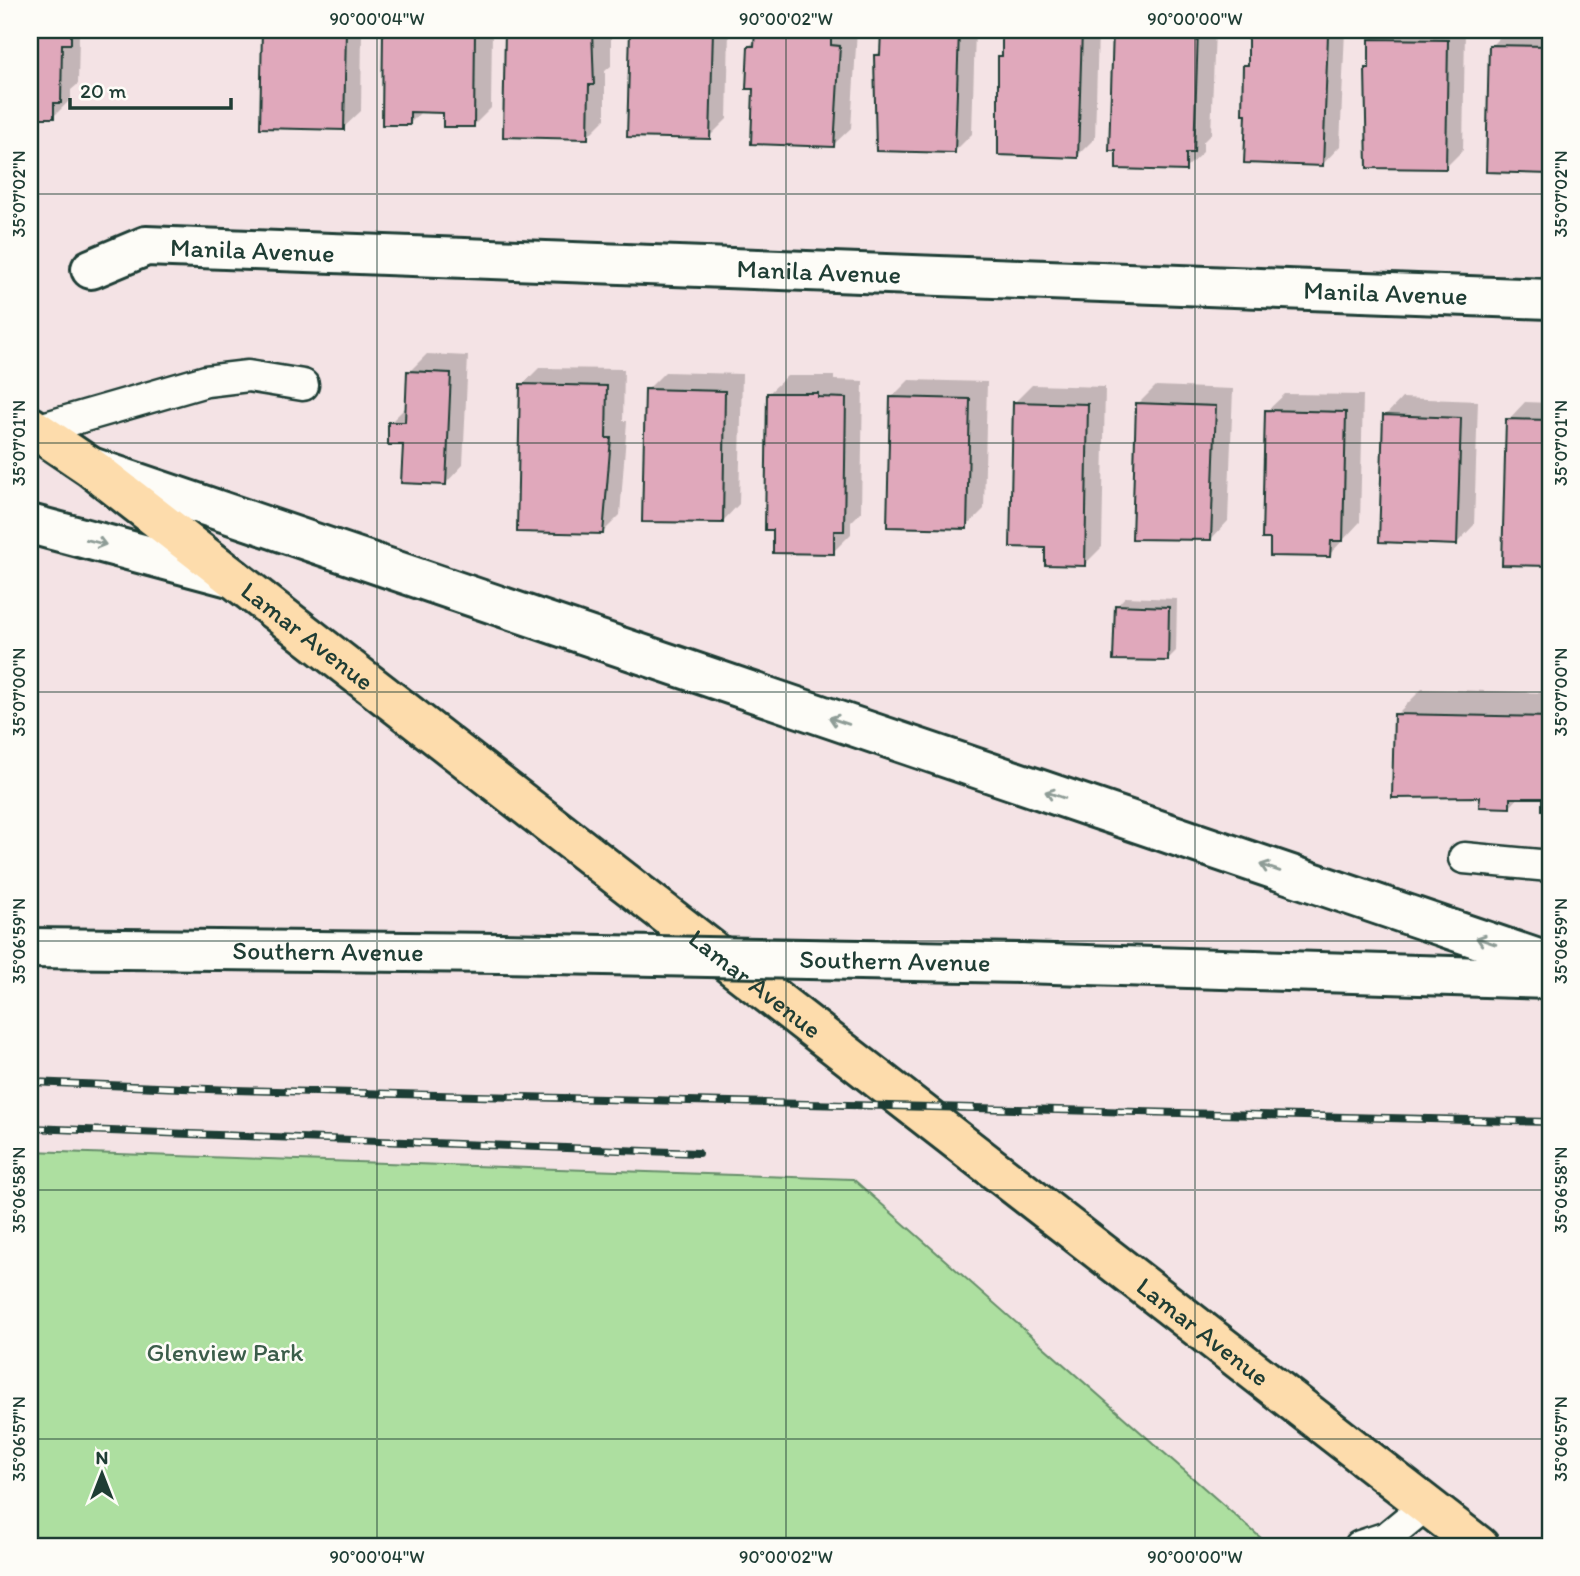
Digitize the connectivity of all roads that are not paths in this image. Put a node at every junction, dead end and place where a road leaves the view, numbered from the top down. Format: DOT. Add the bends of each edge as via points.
graph roads {
  1 [pos="91,269"];
  2 [pos="1550,299"];
  3 [pos="303,385"];
  4 [pos="33,428"];
  5 [pos="89,466"];
  6 [pos="30,524"];
  7 [pos="233,578"];
  8 [pos="1464,858"];
  9 [pos="1550,866"];
  10 [pos="30,948"];
  11 [pos="1550,963"];
  12 [pos="1550,979"];
  13 [pos="1426,1505"];
  14 [pos="1360,1546"];
  15 [pos="1479,1546"];
  1 -- 2 [label="main road, Manila Avenue" via="146,246"];
  3 -- 4 [label="lane" via="248,376 206,381"];
  4 -- 5 [label="main road, Lamar Avenue"];
  5 -- 7 [label="main road, Lamar Avenue"];
  11 -- 5 [label="main road, one-way"];
  6 -- 7 [label="main road, one-way"];
  7 -- 13 [label="main road, Lamar Avenue"];
  8 -- 9 [label="lane"];
  10 -- 12 [label="main road, Southern Avenue, bridge" via="1020,963"];
  13 -- 14 [label="lane" via="1387,1537"];
  13 -- 15 [label="main road, Lamar Avenue"];
}
